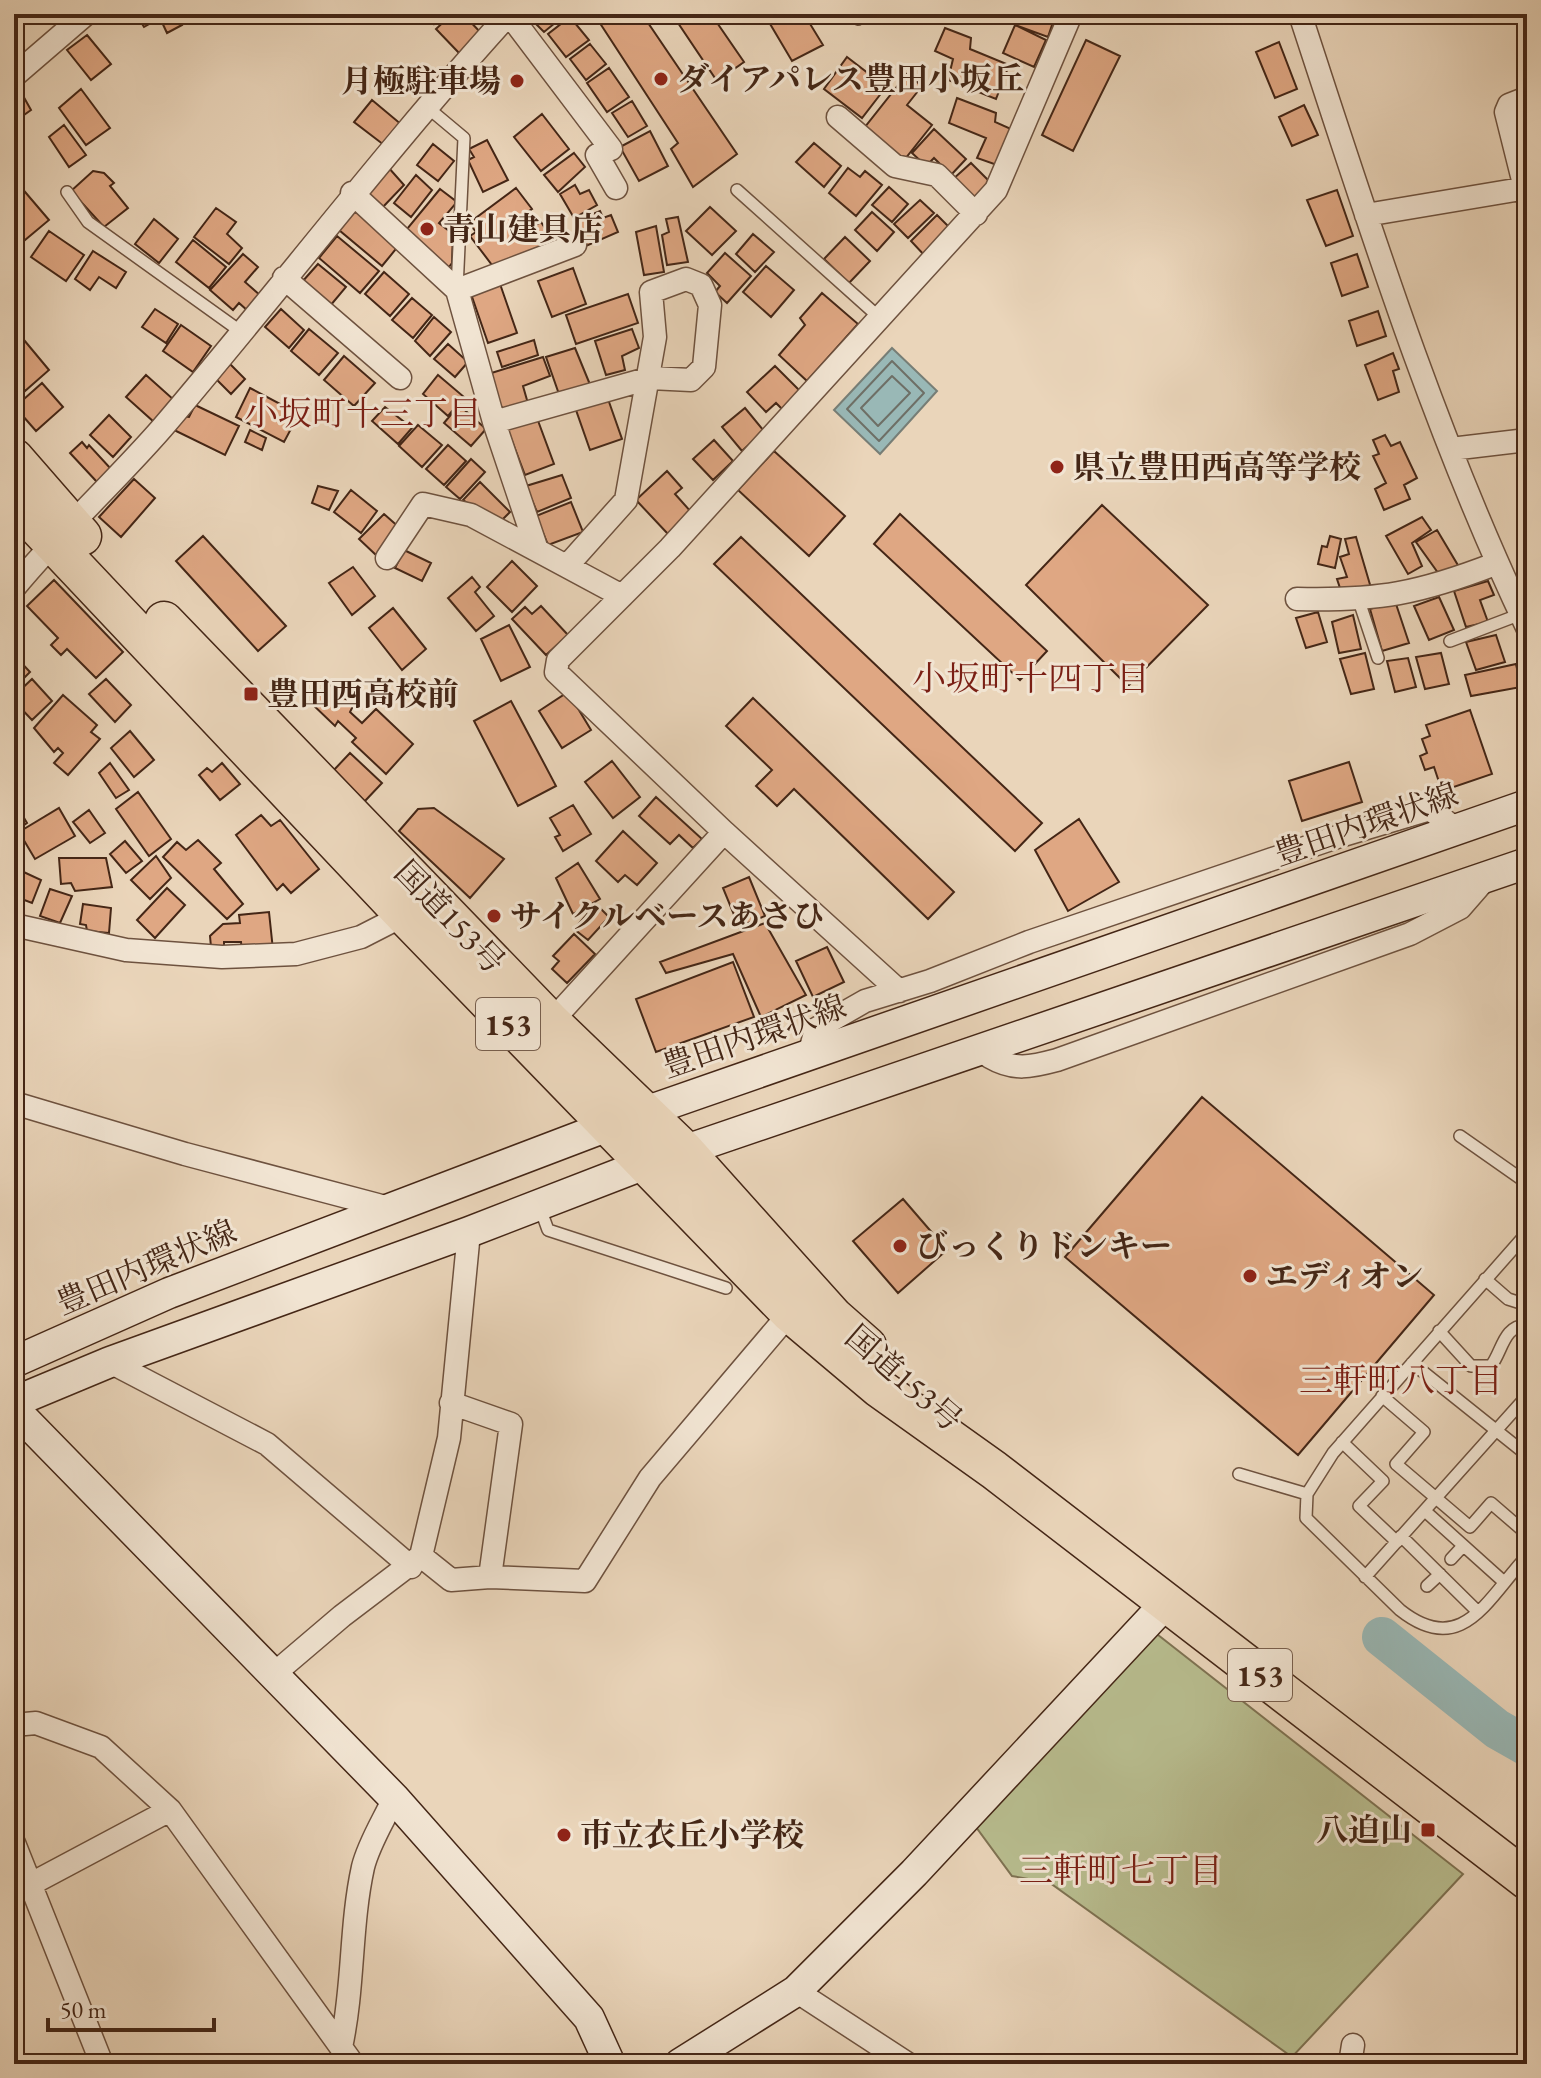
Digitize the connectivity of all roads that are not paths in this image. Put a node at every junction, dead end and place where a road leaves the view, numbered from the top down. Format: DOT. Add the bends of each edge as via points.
graph roads {
  1 [pos="86,14"];
  2 [pos="1071,14"];
  3 [pos="1300,14"];
  4 [pos="504,16"];
  5 [pos="14,76"];
  6 [pos="1527,98"];
  7 [pos="427,107"];
  8 [pos="838,117"];
  9 [pos="616,188"];
  10 [pos="1527,188"];
  11 [pos="737,190"];
  12 [pos="67,192"];
  13 [pos="352,193"];
  14 [pos="1527,196"];
  15 [pos="976,214"];
  16 [pos="1366,215"];
  17 [pos="575,245"];
  18 [pos="284,278"];
  19 [pos="457,290"];
  20 [pos="882,319"];
  21 [pos="240,331"];
  22 [pos="400,378"];
  23 [pos="650,378"];
  24 [pos="494,422"];
  25 [pos="1527,440"];
  26 [pos="1451,449"];
  27 [pos="14,458"];
  28 [pos="14,502"];
  29 [pos="62,533"];
  30 [pos="536,547"];
  31 [pos="387,558"];
  32 [pos="1495,564"];
  33 [pos="567,566"];
  34 [pos="14,588"];
  35 [pos="622,596"];
  36 [pos="1297,599"];
  37 [pos="1359,601"];
  38 [pos="1524,621"];
  39 [pos="1450,641"];
  40 [pos="1378,658"];
  41 [pos="1527,805"];
  42 [pos="1457,830"];
  43 [pos="724,832"];
  44 [pos="1527,863"];
  45 [pos="1488,876"];
  46 [pos="404,915"];
  47 [pos="14,925"];
  48 [pos="899,991"];
  49 [pos="551,1022"];
  50 [pos="988,1049"];
  51 [pos="809,1055"];
  52 [pos="14,1103"];
  53 [pos="626,1121"];
  54 [pos="1460,1136"];
  55 [pos="684,1150"];
  56 [pos="645,1164"];
  57 [pos="1527,1183"];
  58 [pos="539,1204"];
  59 [pos="389,1208"];
  60 [pos="469,1232"];
  61 [pos="1527,1233"];
  62 [pos="1485,1279"];
  63 [pos="726,1288"];
  64 [pos="1527,1305"];
  65 [pos="790,1313"];
  66 [pos="1527,1325"];
  67 [pos="1439,1331"];
  68 [pos="14,1362"];
  69 [pos="110,1362"];
  70 [pos="1412,1363"];
  71 [pos="1382,1396"];
  72 [pos="1527,1396"];
  73 [pos="14,1402"];
  74 [pos="451,1403"];
  75 [pos="14,1409"];
  76 [pos="1497,1431"];
  77 [pos="1342,1442"];
  78 [pos="1527,1455"];
  79 [pos="994,1470"];
  80 [pos="1239,1474"];
  81 [pos="1307,1494"];
  82 [pos="1436,1498"];
  83 [pos="1425,1511"];
  84 [pos="1527,1534"];
  85 [pos="1399,1539"];
  86 [pos="1463,1546"];
  87 [pos="1527,1556"];
  88 [pos="1451,1559"];
  89 [pos="416,1562"];
  90 [pos="1440,1574"];
  91 [pos="490,1577"];
  92 [pos="1365,1577"];
  93 [pos="1504,1582"];
  94 [pos="1427,1586"];
  95 [pos="1166,1603"];
  96 [pos="1477,1611"];
  97 [pos="275,1673"];
  98 [pos="14,1725"];
  99 [pos="394,1798"];
  100 [pos="170,1810"];
  101 [pos="14,1843"];
  102 [pos="1527,1880"];
  103 [pos="31,1884"];
  104 [pos="796,1991"];
  105 [pos="347,2055"];
  106 [pos="102,2064"];
  107 [pos="610,2064"];
  108 [pos="680,2064"];
  109 [pos="908,2064"];
  1 -- 5 [label="street"];
  2 -- 15 [label="street" via="996,190"];
  3 -- 16 [label="street"];
  4 -- 7 [label="street"];
  4 -- 9 [label="street" via="611,149 597,155"];
  6 -- 10 [label="street" via="1509,105 1506,112"];
  7 -- 13 [label="street"];
  7 -- 19 [label="lane" via="464,138"];
  8 -- 15 [label="street" via="895,166 937,175"];
  10 -- 14 [label="street"];
  10 -- 16 [label="street"];
  11 -- 20 [label="lane"];
  12 -- 21 [label="lane" via="88,222"];
  13 -- 18 [label="street"];
  13 -- 19 [label="street"];
  15 -- 20 [label="street"];
  16 -- 26 [label="street"];
  17 -- 19 [label="street"];
  18 -- 21 [label="street"];
  18 -- 22 [label="street"];
  19 -- 24 [label="street"];
  20 -- 35 [label="street"];
  21 -- 29 [label="street" via="115,481"];
  23 -- 23 [label="street" via="655,337 651,292 693,280 710,305 704,367 691,380"];
  23 -- 24 [label="street"];
  23 -- 33 [label="street" via="626,500"];
  24 -- 30 [label="street"];
  25 -- 26 [label="street"];
  26 -- 32 [label="street"];
  27 -- 29 [label="highway, 国道153号 / 153"];
  28 -- 29 [label="highway, 国道153号 / 153"];
  29 -- 34 [label="street"];
  29 -- 46 [label="highway, 国道153号 / 153"];
  29 -- 49 [label="highway, 国道153号 / 153"];
  30 -- 31 [label="street" via="471,515 423,504"];
  30 -- 33 [label="street"];
  32 -- 37 [label="street" via="1428,590"];
  32 -- 38 [label="street"];
  33 -- 35 [label="street"];
  35 -- 43 [label="street" via="558,660 556,672"];
  36 -- 37 [label="street"];
  37 -- 40 [label="lane"];
  38 -- 39 [label="lane"];
  41 -- 42 [label="street, 豊田内環状線"];
  42 -- 48 [label="street" via="1430,809 1029,942"];
  42 -- 51 [label="street, 豊田内環状線"];
  43 -- 48 [label="street"];
  43 -- 49 [label="street"];
  44 -- 45 [label="street"];
  45 -- 50 [label="street"];
  45 -- 50 [label="street" via="1460,908 1410,934 1043,1064 1025,1069 1001,1063"];
  46 -- 47 [label="street" via="361,937 296,954 222,957 126,950"];
  46 -- 53 [label="highway, 国道153号 / 153"];
  48 -- 51 [label="street" via="865,1001 816,1029"];
  49 -- 53 [label="highway, 国道153号 / 153"];
  50 -- 55 [label="street"];
  51 -- 53 [label="street, 豊田内環状線"];
  52 -- 59 [label="street"];
  53 -- 55 [label="highway, 国道153号 / 153"];
  53 -- 56 [label="highway, 国道153号 / 153"];
  53 -- 59 [label="street, 豊田内環状線"];
  54 -- 57 [label="lane"];
  55 -- 56 [label="street"];
  55 -- 79 [label="highway, 国道153号 / 153" via="833,1316 968,1432"];
  56 -- 58 [label="street"];
  56 -- 65 [label="highway, 国道153号 / 153"];
  58 -- 60 [label="street"];
  58 -- 63 [label="lane" via="548,1230"];
  59 -- 68 [label="street, 豊田内環状線" via="169,1293"];
  60 -- 69 [label="street"];
  60 -- 74 [label="street"];
  61 -- 62 [label="lane"];
  62 -- 64 [label="lane" via="1508,1299"];
  62 -- 67 [label="lane"];
  65 -- 79 [label="highway, 国道153号 / 153" via="879,1388"];
  65 -- 91 [label="street" via="650,1478 585,1581"];
  66 -- 67 [label="lane" via="1517,1325 1505,1336 1491,1366 1471,1366"];
  67 -- 70 [label="lane"];
  69 -- 73 [label="street"];
  69 -- 89 [label="street" via="267,1444"];
  70 -- 71 [label="lane"];
  70 -- 76 [label="lane"];
  71 -- 77 [label="lane"];
  71 -- 82 [label="lane" via="1424,1432 1396,1464"];
  72 -- 76 [label="lane"];
  74 -- 89 [label="street" via="449,1438"];
  74 -- 91 [label="street" via="511,1424"];
  75 -- 97 [label="street"];
  76 -- 78 [label="lane"];
  76 -- 82 [label="lane"];
  77 -- 81 [label="lane"];
  77 -- 85 [label="lane" via="1383,1481 1359,1506"];
  79 -- 95 [label="highway, 国道153号 / 153"];
  80 -- 81 [label="lane"];
  81 -- 92 [label="lane" via="1306,1518"];
  82 -- 83 [label="lane"];
  82 -- 84 [label="lane" via="1470,1527 1491,1503"];
  83 -- 85 [label="lane"];
  83 -- 86 [label="lane"];
  85 -- 90 [label="lane"];
  85 -- 92 [label="lane"];
  86 -- 88 [label="lane"];
  86 -- 93 [label="lane"];
  87 -- 93 [label="lane"];
  89 -- 91 [label="street" via="451,1580"];
  89 -- 97 [label="street"];
  90 -- 94 [label="lane"];
  90 -- 96 [label="lane"];
  92 -- 96 [label="lane" via="1417,1624 1441,1631 1460,1628"];
  93 -- 96 [label="lane"];
  95 -- 102 [label="highway, 国道153号 / 153"];
  95 -- 104 [label="street"];
  97 -- 99 [label="street"];
  98 -- 100 [label="street" via="36,1723 101,1747"];
  99 -- 105 [label="street" via="364,1863 352,1929"];
  99 -- 107 [label="street" via="589,2018"];
  100 -- 103 [label="street"];
  100 -- 105 [label="street"];
  101 -- 103 [label="street"];
  103 -- 106 [label="street"];
  104 -- 108 [label="street"];
  104 -- 109 [label="street"];
}
